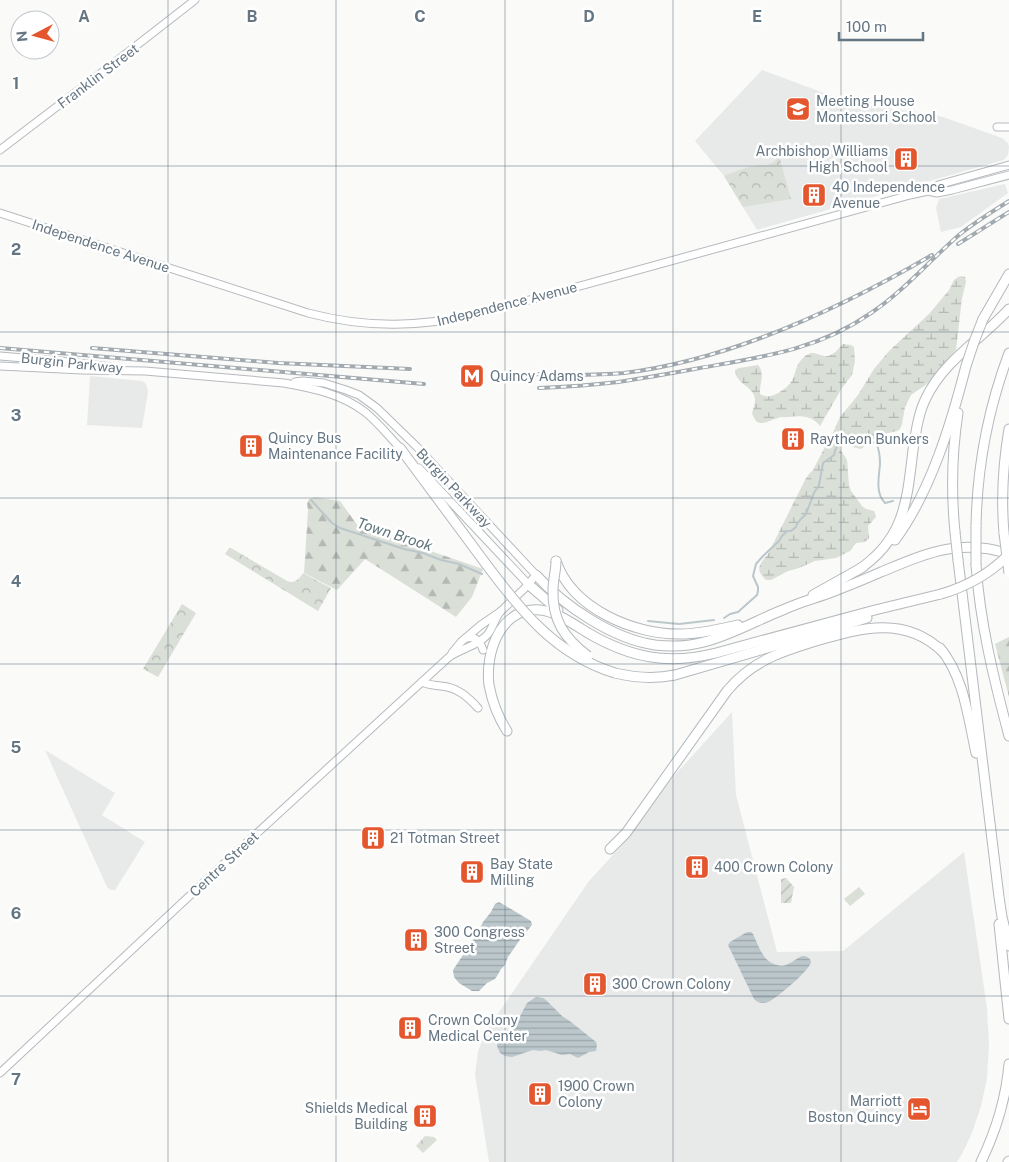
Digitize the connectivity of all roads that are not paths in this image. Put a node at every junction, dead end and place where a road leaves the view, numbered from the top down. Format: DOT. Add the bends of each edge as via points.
graph roads {
  1 [pos="195,0"];
  2 [pos="997,127"];
  3 [pos="1008,131"];
  4 [pos="0,150"];
  5 [pos="1009,163"];
  6 [pos="1009,175"];
  7 [pos="928,191"];
  8 [pos="0,213"];
  9 [pos="1009,274"];
  10 [pos="1009,309"];
  11 [pos="1009,352"];
  12 [pos="0,356"];
  13 [pos="0,366"];
  14 [pos="966,366"];
  15 [pos="145,371"];
  16 [pos="284,383"];
  17 [pos="1009,429"];
  18 [pos="400,448"];
  19 [pos="1009,554"];
  20 [pos="858,570"];
  21 [pos="1009,573"];
  22 [pos="536,575"];
  23 [pos="528,584"];
  24 [pos="941,594"];
  25 [pos="793,605"];
  26 [pos="500,612"];
  27 [pos="765,617"];
  28 [pos="580,627"];
  29 [pos="822,632"];
  30 [pos="466,638"];
  31 [pos="480,642"];
  32 [pos="483,650"];
  33 [pos="943,652"];
  34 [pos="449,657"];
  35 [pos="615,673"];
  36 [pos="422,682"];
  37 [pos="478,708"];
  38 [pos="507,731"];
  39 [pos="1009,736"];
  40 [pos="989,817"];
  41 [pos="610,849"];
  42 [pos="995,867"];
  43 [pos="1009,946"];
  44 [pos="1009,1018"];
  45 [pos="1009,1064"];
  46 [pos="0,1073"];
  47 [pos="980,1162"];
  1 -- 4 [label="main road, Franklin Street"];
  2 -- 3 [label="main road"];
  5 -- 7 [label="main road, Independence Avenue"];
  6 -- 7 [label="main road, Independence Avenue" via="937,193"];
  7 -- 8 [label="main road, Independence Avenue" via="482,313 440,322 403,325 326,318"];
  9 -- 14 [label="highway, bridge" via="983,319"];
  10 -- 20 [label="highway" via="949,365 933,386 918,423 902,516 885,546"];
  11 -- 39 [label="highway, bridge" via="985,437 976,527 979,596"];
  12 -- 15 [label="main road, Burgin Parkway"];
  13 -- 15 [label="main road, Burgin Parkway"];
  14 -- 20 [label="highway" via="954,412 915,508 889,547"];
  14 -- 40 [label="highway, bridge" via="954,442 955,532"];
  15 -- 16 [label="main road, Burgin Parkway"];
  16 -- 18 [label="main road, Burgin Parkway" via="307,387 356,406"];
  16 -- 22 [label="main road, Burgin Parkway" via="324,383 359,395 377,408"];
  17 -- 21 [label="highway, bridge" via="1003,487"];
  18 -- 23 [label="main road, Burgin Parkway"];
  18 -- 35 [label="highway, bridge" via="517,604 561,645 582,659"];
  19 -- 24 [label="highway, bridge" via="979,579"];
  19 -- 25 [label="highway" via="977,547 942,550"];
  20 -- 25 [label="highway"];
  22 -- 23 [label="main road, Centre Street"];
  22 -- 27 [label="highway" via="572,608 594,622 650,644 669,646 704,642"];
  23 -- 26 [label="main road, Centre Street"];
  23 -- 28 [label="highway"];
  24 -- 28 [label="highway" via="680,659 630,652"];
  24 -- 29 [label="highway"];
  25 -- 27 [label="highway"];
  26 -- 30 [label="main road, Centre Street"];
  26 -- 31 [label="main road, Centre Street"];
  27 -- 35 [label="highway, bridge" via="695,633 643,630 614,620 585,601 560,572 556,562 553,596 560,626 580,650"];
  28 -- 38 [label="highway" via="552,613 536,610 516,615 501,629 491,652 489,677 493,701"];
  29 -- 33 [label="highway" via="881,622 914,629"];
  29 -- 35 [label="highway" via="669,676 652,678"];
  30 -- 31 [label="main road"];
  30 -- 34 [label="main road, Centre Street"];
  31 -- 32 [label="main road"];
  31 -- 34 [label="main road, Centre Street"];
  33 -- 40 [label="highway" via="954,668 962,690"];
  33 -- 41 [label="highway" via="913,633 870,628 785,651 758,664 727,691 621,840"];
  34 -- 36 [label="main road, Centre Street"];
  36 -- 37 [label="main road" via="456,690"];
  36 -- 46 [label="main road, Centre Street"];
  40 -- 42 [label="highway"];
  42 -- 43 [label="highway"];
  42 -- 44 [label="highway"];
  45 -- 47 [label="highway" via="1000,1112"];
}
